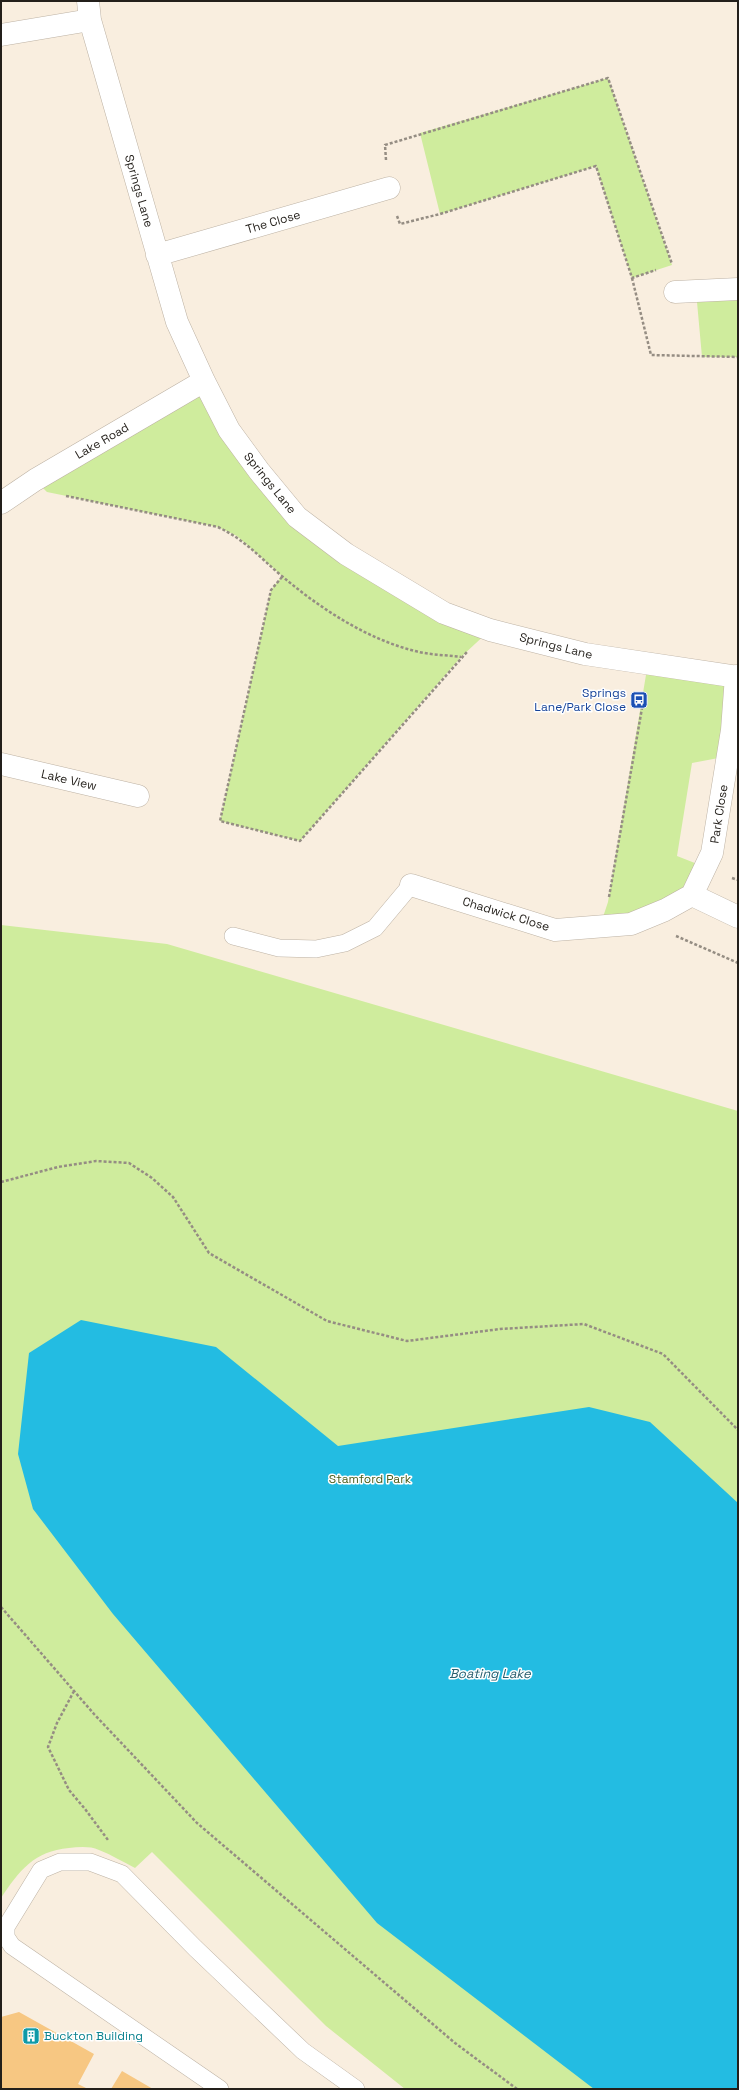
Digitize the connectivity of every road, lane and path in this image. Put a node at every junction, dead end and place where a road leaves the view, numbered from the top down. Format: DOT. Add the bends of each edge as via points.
graph roads {
  1 [pos="89,11"];
  2 [pos="1,35"];
  3 [pos="389,188"];
  4 [pos="157,255"];
  5 [pos="672,265"];
  6 [pos="666,267"];
  7 [pos="659,269"];
  8 [pos="632,278"];
  9 [pos="738,289"];
  10 [pos="675,292"];
  11 [pos="738,357"];
  12 [pos="204,381"];
  13 [pos="34,480"];
  14 [pos="1,503"];
  15 [pos="282,577"];
  16 [pos="490,630"];
  17 [pos="461,657"];
  18 [pos="648,663"];
  19 [pos="737,676"];
  20 [pos="1,764"];
  21 [pos="138,796"];
  22 [pos="411,886"];
  23 [pos="692,896"];
  24 [pos="738,917"];
  25 [pos="641,920"];
  26 [pos="600,926"];
  27 [pos="233,936"];
  28 [pos="738,963"];
  29 [pos="1,1182"];
  30 [pos="738,1430"];
  31 [pos="1,1607"];
  32 [pos="74,1691"];
  33 [pos="122,1874"];
  34 [pos="220,2089"];
  35 [pos="356,2089"];
  36 [pos="517,2089"];
  1 -- 2 [label="street"];
  1 -- 4 [label="street, Springs Lane"];
  3 -- 4 [label="street, The Close"];
  3 -- 5 [label="path" via="385,145 608,78"];
  3 -- 8 [label="path" via="400,224 596,166"];
  4 -- 12 [label="street, Springs Lane" via="177,322"];
  5 -- 6 [label="path"];
  5 -- 10 [label="path"];
  7 -- 8 [label="path"];
  8 -- 11 [label="path" via="651,355"];
  9 -- 10 [label="street"];
  12 -- 13 [label="street, Lake Road"];
  12 -- 16 [label="street, Springs Lane" via="229,430 297,517 346,554 391,583 444,613"];
  13 -- 14 [label="street, Lake Road"];
  13 -- 15 [label="path" via="47,492 218,527 237,536"];
  15 -- 17 [label="path" via="331,614 370,634 416,651"];
  15 -- 17 [label="path" via="271,590 220,821 300,841"];
  16 -- 17 [label="path"];
  16 -- 18 [label="street, Springs Lane" via="585,654"];
  18 -- 19 [label="street, Springs Lane"];
  18 -- 26 [label="path" via="608,902"];
  19 -- 23 [label="street, Park Close" via="732,730 712,853"];
  20 -- 21 [label="street, Lake View"];
  22 -- 26 [label="street, Chadwick Close" via="555,930"];
  22 -- 27 [label="lane" via="375,928 345,942 316,949 280,948"];
  23 -- 24 [label="street"];
  23 -- 25 [label="street, Chadwick Close"];
  25 -- 26 [label="street, Chadwick Close" via="631,924"];
  25 -- 28 [label="path"];
  29 -- 30 [label="path" via="58,1167 96,1161 129,1163 152,1178 173,1197 209,1253 327,1321 407,1341 500,1329 584,1324 662,1354"];
  31 -- 32 [label="path"];
  32 -- 33 [label="path" via="48,1747 69,1790 111,1845"];
  32 -- 36 [label="path" via="197,1823 455,2043"];
  33 -- 34 [label="lane" via="90,1862 60,1862 41,1870 10,1918 6,1927 6,1937 12,1946"];
  33 -- 35 [label="lane" via="303,2051"];
}
